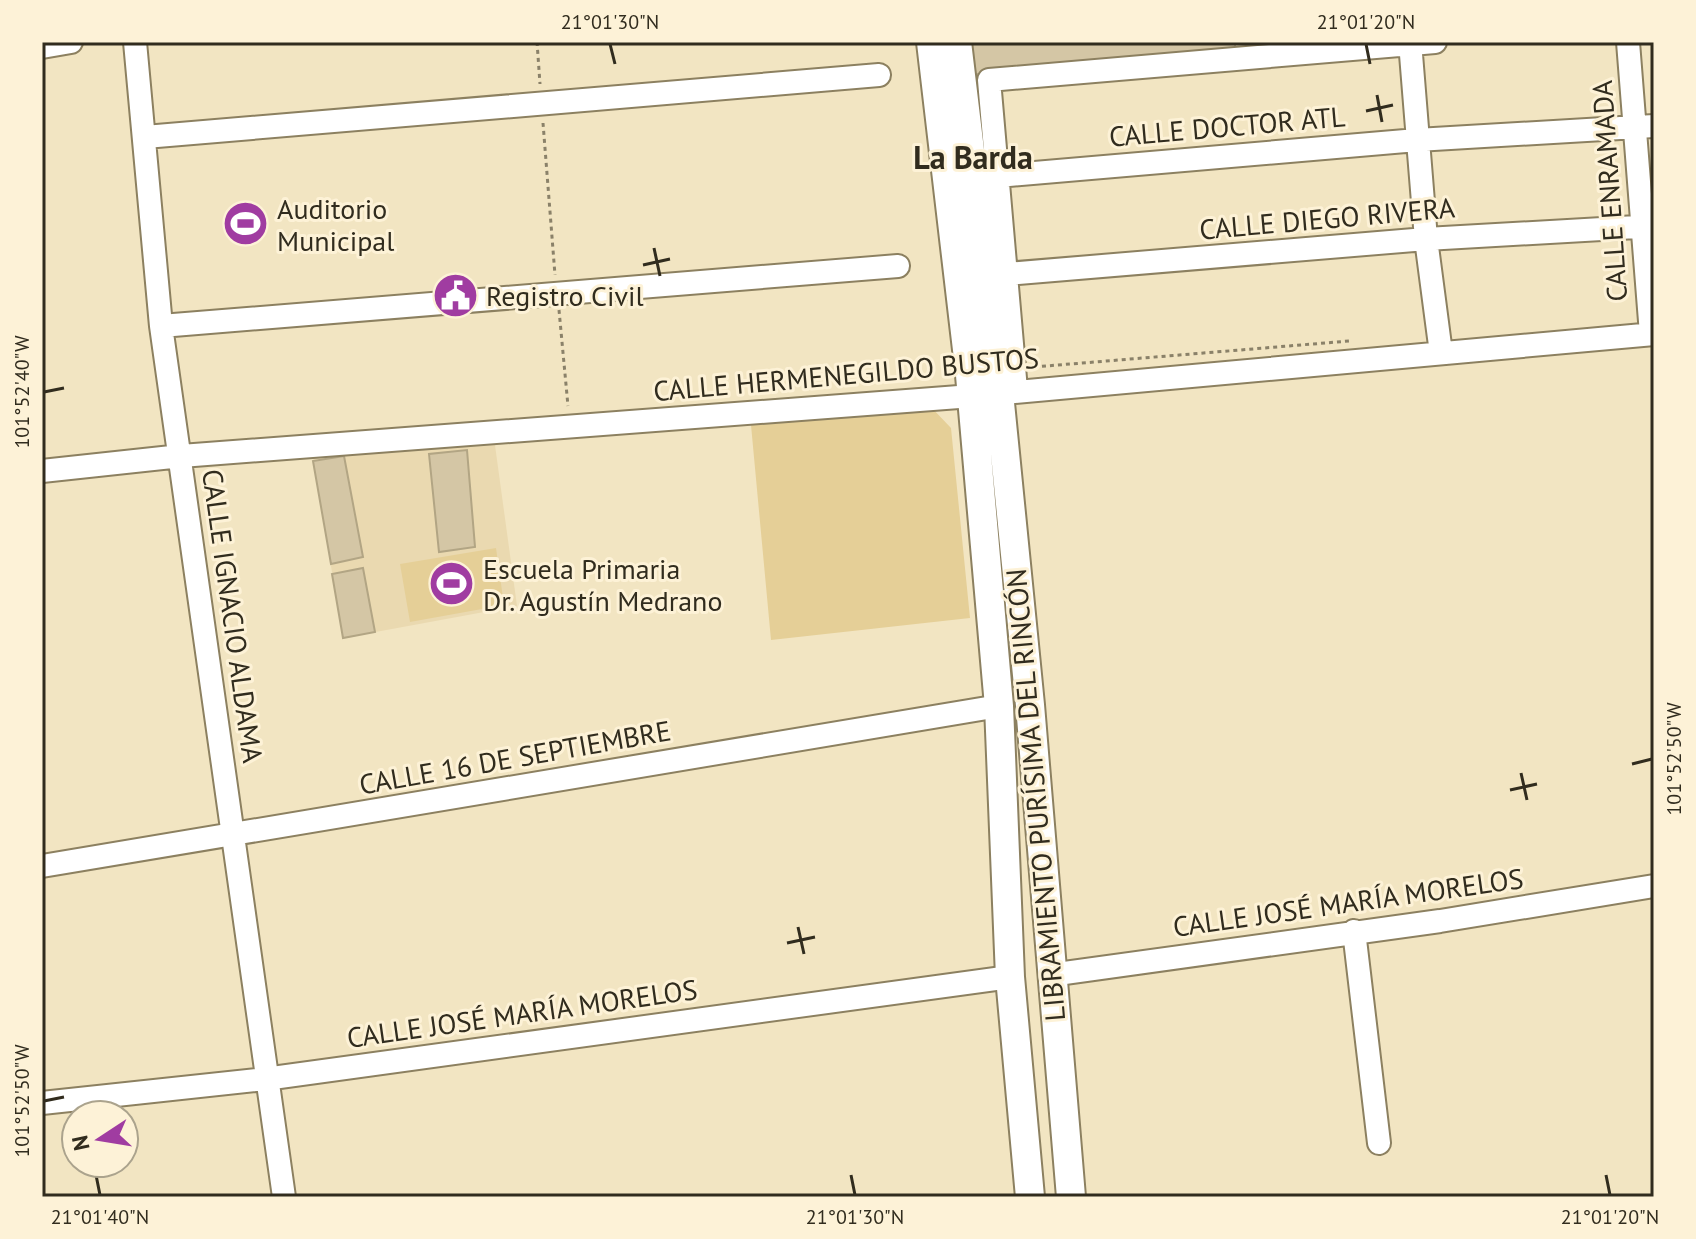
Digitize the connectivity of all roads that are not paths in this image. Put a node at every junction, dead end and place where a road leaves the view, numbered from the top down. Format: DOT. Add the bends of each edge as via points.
graph roads {
  1 [pos="71,42"];
  2 [pos="135,42"];
  3 [pos="931,42"];
  4 [pos="957,42"];
  5 [pos="1435,42"];
  6 [pos="1628,42"];
  7 [pos="1410,43"];
  8 [pos="42,47"];
  9 [pos="879,75"];
  10 [pos="1644,126"];
  11 [pos="145,137"];
  12 [pos="1417,140"];
  13 [pos="998,176"];
  14 [pos="1648,226"];
  15 [pos="1426,239"];
  16 [pos="898,266"];
  17 [pos="1006,274"];
  18 [pos="161,326"];
  19 [pos="1652,334"];
  20 [pos="1441,353"];
  21 [pos="1000,387"];
  22 [pos="181,456"];
  23 [pos="42,471"];
  24 [pos="999,706"];
  25 [pos="232,835"];
  26 [pos="42,866"];
  27 [pos="1654,886"];
  28 [pos="1354,931"];
  29 [pos="1050,975"];
  30 [pos="1010,977"];
  31 [pos="265,1079"];
  32 [pos="42,1103"];
  33 [pos="1379,1143"];
  34 [pos="284,1197"];
  35 [pos="1030,1197"];
  36 [pos="1071,1197"];
  1 -- 8 [label="street"];
  2 -- 11 [label="street, CALLE IGNACIO ALDAMA"];
  3 -- 21 [label="main road"];
  4 -- 21 [label="main road"];
  5 -- 7 [label="street"];
  6 -- 10 [label="street, CALLE ENRAMADA"];
  7 -- 12 [label="street"];
  7 -- 13 [label="street" via="989,80"];
  9 -- 11 [label="street"];
  10 -- 12 [label="street, CALLE DOCTOR ATL"];
  10 -- 14 [label="street, CALLE ENRAMADA"];
  11 -- 18 [label="street, CALLE IGNACIO ALDAMA"];
  12 -- 13 [label="street, CALLE DOCTOR ATL"];
  12 -- 15 [label="street"];
  13 -- 17 [label="street"];
  14 -- 15 [label="street, CALLE DIEGO RIVERA"];
  14 -- 19 [label="street, CALLE ENRAMADA"];
  15 -- 17 [label="street, CALLE DIEGO RIVERA"];
  15 -- 20 [label="street"];
  16 -- 18 [label="street"];
  17 -- 21 [label="street"];
  18 -- 22 [label="street, CALLE IGNACIO ALDAMA"];
  19 -- 20 [label="street, CALLE HERMENEGILDO BUSTOS"];
  20 -- 21 [label="street, CALLE HERMENEGILDO BUSTOS"];
  21 -- 22 [label="street, CALLE HERMENEGILDO BUSTOS"];
  21 -- 24 [label="main road, LIBRAMIENTO PURÍSIMA DEL RINCÓN"];
  21 -- 29 [label="main road, LIBRAMIENTO PURÍSIMA DEL RINCÓN"];
  22 -- 23 [label="street, CALLE HERMENEGILDO BUSTOS"];
  22 -- 25 [label="street, CALLE IGNACIO ALDAMA"];
  24 -- 25 [label="street, CALLE 16 DE SEPTIEMBRE"];
  24 -- 30 [label="main road, LIBRAMIENTO PURÍSIMA DEL RINCÓN"];
  25 -- 26 [label="street, CALLE 16 DE SEPTIEMBRE"];
  25 -- 31 [label="street, CALLE IGNACIO ALDAMA"];
  27 -- 28 [label="street, CALLE JOSÉ MARÍA MORELOS"];
  28 -- 29 [label="street, CALLE JOSÉ MARÍA MORELOS"];
  28 -- 33 [label="street"];
  29 -- 36 [label="main road, LIBRAMIENTO PURÍSIMA DEL RINCÓN"];
  30 -- 31 [label="street, CALLE JOSÉ MARÍA MORELOS"];
  30 -- 35 [label="main road, LIBRAMIENTO PURÍSIMA DEL RINCÓN"];
  31 -- 32 [label="street, CALLE JOSÉ MARÍA MORELOS"];
  31 -- 34 [label="street, CALLE IGNACIO ALDAMA"];
}
